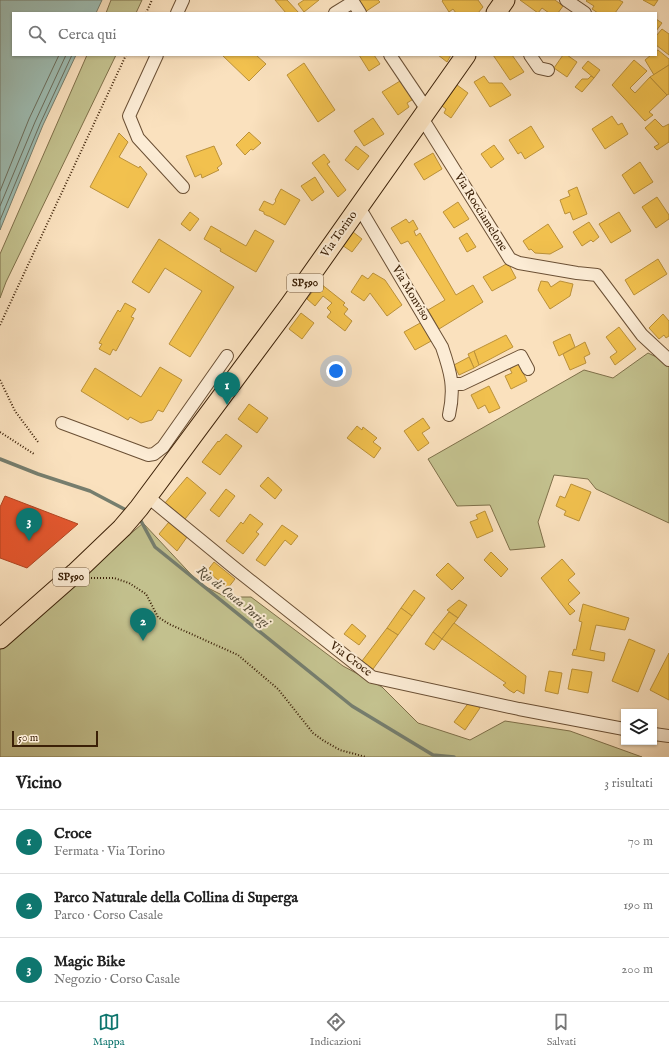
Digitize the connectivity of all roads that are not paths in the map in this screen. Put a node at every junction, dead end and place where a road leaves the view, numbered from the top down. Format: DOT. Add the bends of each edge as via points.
graph roads {
  1 [pos="183,0"];
  2 [pos="566,0"];
  3 [pos="177,12"];
  4 [pos="337,12"];
  5 [pos="359,12"];
  6 [pos="584,12"];
  7 [pos="157,56"];
  8 [pos="391,56"];
  9 [pos="465,56"];
  10 [pos="531,56"];
  11 [pos="548,70"];
  12 [pos="425,114"];
  13 [pos="183,187"];
  14 [pos="359,207"];
  15 [pos="227,356"];
  16 [pos="669,360"];
  17 [pos="528,369"];
  18 [pos="452,384"];
  19 [pos="210,397"];
  20 [pos="449,415"];
  21 [pos="62,423"];
  22 [pos="139,508"];
  23 [pos="4,635"];
  24 [pos="621,729"];
  25 [pos="657,734"];
  26 [pos="669,736"];
  1 -- 3 [label="street"];
  2 -- 6 [label="street"];
  4 -- 5 [label="street" via="353,2"];
  7 -- 13 [label="street" via="129,116 138,138"];
  8 -- 12 [label="street, Via Rocciamelone"];
  9 -- 12 [label="main road, Via Torino / SP590"];
  10 -- 11 [label="street" via="539,68"];
  12 -- 14 [label="main road, Via Torino / SP590"];
  12 -- 16 [label="street, Via Rocciamelone" via="510,259 577,274 596,275 642,334"];
  14 -- 18 [label="street, Via Monviso" via="442,347"];
  14 -- 19 [label="main road, Via Torino / SP590" via="289,306"];
  15 -- 19 [label="street"];
  17 -- 18 [label="street" via="521,356 462,384"];
  18 -- 20 [label="street, Via Monviso"];
  19 -- 21 [label="street" via="154,454 148,455 121,448"];
  19 -- 22 [label="main road, Via Torino / SP590"];
  22 -- 23 [label="main road, SP590" via="75,573"];
  22 -- 24 [label="street, Via Croce" via="237,570 372,677"];
  25 -- 26 [label="street"];
}
